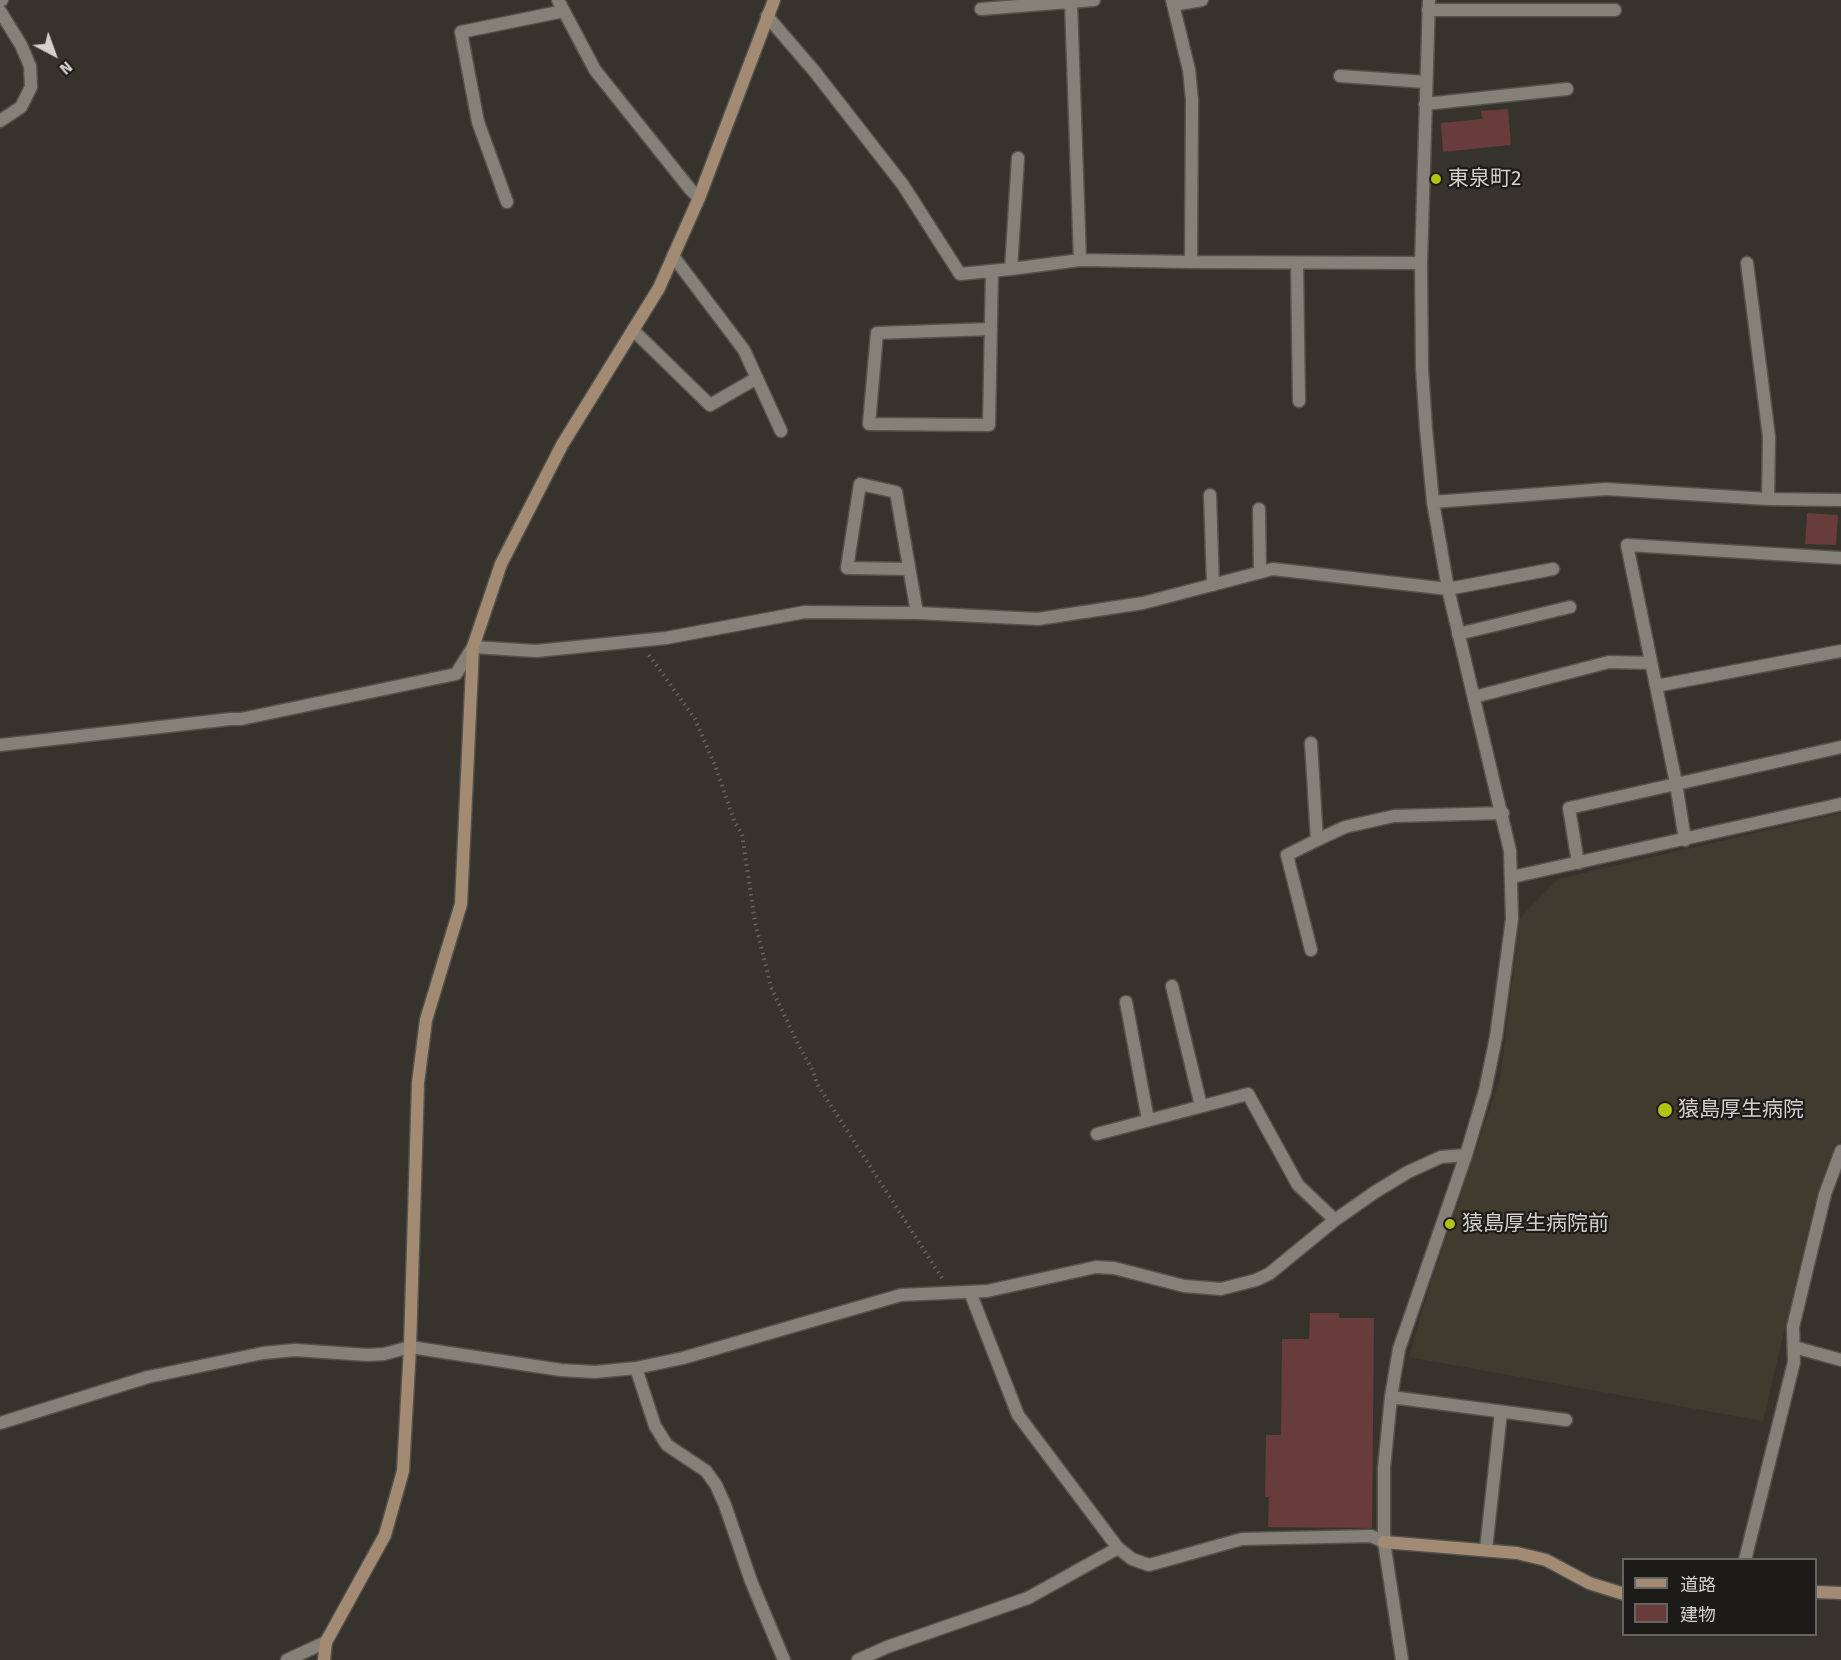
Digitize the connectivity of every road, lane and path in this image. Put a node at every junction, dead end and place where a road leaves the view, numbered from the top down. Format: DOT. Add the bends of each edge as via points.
graph roads {
  1 [pos="774,0"];
  2 [pos="1094,0"];
  3 [pos="1202,0"];
  4 [pos="1071,3"];
  5 [pos="1172,3"];
  6 [pos="1428,5"];
  7 [pos="561,6"];
  8 [pos="981,9"];
  9 [pos="1615,10"];
  10 [pos="0,11"];
  11 [pos="767,16"];
  12 [pos="1340,76"];
  13 [pos="1426,82"];
  14 [pos="1567,89"];
  15 [pos="1425,104"];
  16 [pos="0,122"];
  17 [pos="1018,158"];
  18 [pos="699,198"];
  19 [pos="507,202"];
  20 [pos="673,256"];
  21 [pos="1080,260"];
  22 [pos="1191,262"];
  23 [pos="1421,263"];
  24 [pos="1747,263"];
  25 [pos="1297,264"];
  26 [pos="1011,269"];
  27 [pos="992,271"];
  28 [pos="991,329"];
  29 [pos="633,330"];
  30 [pos="757,378"];
  31 [pos="1299,401"];
  32 [pos="781,431"];
  33 [pos="1210,495"];
  34 [pos="1768,499"];
  35 [pos="1841,500"];
  36 [pos="1433,502"];
  37 [pos="1259,509"];
  38 [pos="1841,558"];
  39 [pos="909,569"];
  40 [pos="1553,569"];
  41 [pos="1260,572"];
  42 [pos="1213,585"];
  43 [pos="1448,588"];
  44 [pos="1570,607"];
  45 [pos="917,613"];
  46 [pos="1458,634"];
  47 [pos="639,640"];
  48 [pos="473,647"];
  49 [pos="1841,651"];
  50 [pos="1651,663"];
  51 [pos="1656,686"];
  52 [pos="1474,697"];
  53 [pos="1311,743"];
  54 [pos="0,745"];
  55 [pos="1841,747"];
  56 [pos="1676,783"];
  57 [pos="1841,804"];
  58 [pos="1503,813"];
  59 [pos="1317,840"];
  60 [pos="1685,840"];
  61 [pos="1578,863"];
  62 [pos="1512,877"];
  63 [pos="1311,950"];
  64 [pos="1172,986"];
  65 [pos="1126,1002"];
  66 [pos="1201,1106"];
  67 [pos="1148,1120"];
  68 [pos="1096,1134"];
  69 [pos="1841,1151"];
  70 [pos="1466,1155"];
  71 [pos="1335,1220"];
  72 [pos="970,1292"];
  73 [pos="951,1293"];
  74 [pos="410,1347"];
  75 [pos="1794,1347"];
  76 [pos="1841,1360"];
  77 [pos="636,1368"];
  78 [pos="1391,1397"];
  79 [pos="1501,1412"];
  80 [pos="1566,1420"];
  81 [pos="0,1423"];
  82 [pos="1384,1542"];
  83 [pos="1118,1548"];
  84 [pos="1486,1550"];
  85 [pos="1745,1558"];
  86 [pos="1817,1592"];
  87 [pos="1841,1593"];
  88 [pos="1622,1594"];
  89 [pos="327,1642"];
  90 [pos="287,1660"];
  91 [pos="324,1660"];
  92 [pos="784,1660"];
  93 [pos="858,1660"];
  94 [pos="1402,1660"];
  1 -- 11 [label="street"];
  2 -- 4 [label="street"];
  3 -- 5 [label="street"];
  4 -- 8 [label="street"];
  4 -- 21 [label="street"];
  5 -- 22 [label="street" via="1189,70 1192,100"];
  6 -- 9 [label="street"];
  6 -- 13 [label="street"];
  7 -- 18 [label="street" via="595,70"];
  7 -- 19 [label="street" via="461,32 478,122"];
  10 -- 16 [label="street" via="26,56 31,87 21,107"];
  11 -- 18 [label="street"];
  11 -- 27 [label="street" via="903,185 960,274"];
  12 -- 13 [label="street"];
  13 -- 15 [label="street"];
  14 -- 15 [label="street"];
  15 -- 23 [label="street"];
  17 -- 26 [label="street"];
  18 -- 20 [label="street"];
  20 -- 29 [label="street"];
  20 -- 30 [label="street" via="744,350"];
  21 -- 22 [label="street"];
  21 -- 26 [label="street"];
  22 -- 25 [label="street"];
  23 -- 25 [label="street"];
  23 -- 36 [label="street" via="1422,368"];
  24 -- 34 [label="street" via="1769,437"];
  25 -- 31 [label="street"];
  26 -- 27 [label="street"];
  27 -- 28 [label="street"];
  28 -- 28 [label="street" via="989,425 869,424 877,333"];
  29 -- 30 [label="street" via="710,405"];
  29 -- 48 [label="street" via="562,446 501,564"];
  30 -- 32 [label="street"];
  33 -- 42 [label="street"];
  34 -- 35 [label="street"];
  34 -- 36 [label="street" via="1606,489"];
  36 -- 43 [label="street"];
  37 -- 41 [label="street"];
  38 -- 50 [label="street" via="1627,545"];
  39 -- 39 [label="street" via="896,492 861,484 848,568"];
  39 -- 45 [label="street"];
  40 -- 43 [label="street"];
  41 -- 42 [label="street"];
  41 -- 43 [label="street" via="1273,568"];
  42 -- 45 [label="street" via="1143,603 1038,619"];
  43 -- 46 [label="street"];
  44 -- 46 [label="street"];
  45 -- 47 [label="street" via="805,612"];
  46 -- 52 [label="street"];
  47 -- 48 [label="street" via="536,651"];
  47 -- 73 [label="path" via="695,718 716,768 742,834 755,922 771,987 817,1084"];
  48 -- 54 [label="street" via="456,674 241,719"];
  48 -- 74 [label="street" via="461,903 426,1020 418,1083"];
  49 -- 51 [label="street"];
  50 -- 51 [label="street"];
  50 -- 52 [label="street" via="1609,662"];
  51 -- 56 [label="street"];
  52 -- 58 [label="street"];
  53 -- 59 [label="street"];
  55 -- 56 [label="street"];
  56 -- 60 [label="street"];
  56 -- 61 [label="street" via="1569,808"];
  57 -- 60 [label="street"];
  58 -- 59 [label="street" via="1394,816 1345,827"];
  58 -- 62 [label="street"];
  59 -- 63 [label="street" via="1287,855"];
  60 -- 61 [label="street"];
  61 -- 62 [label="street"];
  62 -- 70 [label="street" via="1512,919 1496,1037"];
  64 -- 66 [label="street"];
  65 -- 67 [label="street"];
  66 -- 67 [label="street"];
  66 -- 71 [label="street" via="1248,1094 1298,1185"];
  67 -- 68 [label="street"];
  69 -- 75 [label="street" via="1825,1194 1803,1284 1793,1327"];
  70 -- 71 [label="street" via="1442,1157 1408,1172"];
  70 -- 78 [label="street" via="1399,1349"];
  71 -- 72 [label="street" via="1269,1274 1221,1289 1184,1286 1114,1268 1096,1268"];
  72 -- 73 [label="street"];
  72 -- 83 [label="street" via="1018,1415"];
  73 -- 77 [label="street" via="901,1295"];
  74 -- 77 [label="street" via="561,1370"];
  74 -- 81 [label="street" via="368,1355 295,1350 263,1353 148,1377"];
  74 -- 89 [label="street" via="403,1471 385,1535"];
  75 -- 76 [label="street"];
  75 -- 85 [label="street" via="1794,1362"];
  77 -- 92 [label="street" via="655,1426 667,1445 706,1471 716,1485"];
  78 -- 79 [label="street"];
  78 -- 82 [label="street" via="1384,1468"];
  79 -- 80 [label="street"];
  79 -- 84 [label="street"];
  82 -- 83 [label="street" via="1371,1536 1242,1539 1149,1565"];
  82 -- 84 [label="street"];
  82 -- 94 [label="street"];
  83 -- 93 [label="street" via="1028,1598"];
  84 -- 88 [label="street" via="1546,1560 1589,1583"];
  86 -- 87 [label="street"];
  89 -- 90 [label="street"];
  89 -- 91 [label="street"];
}
